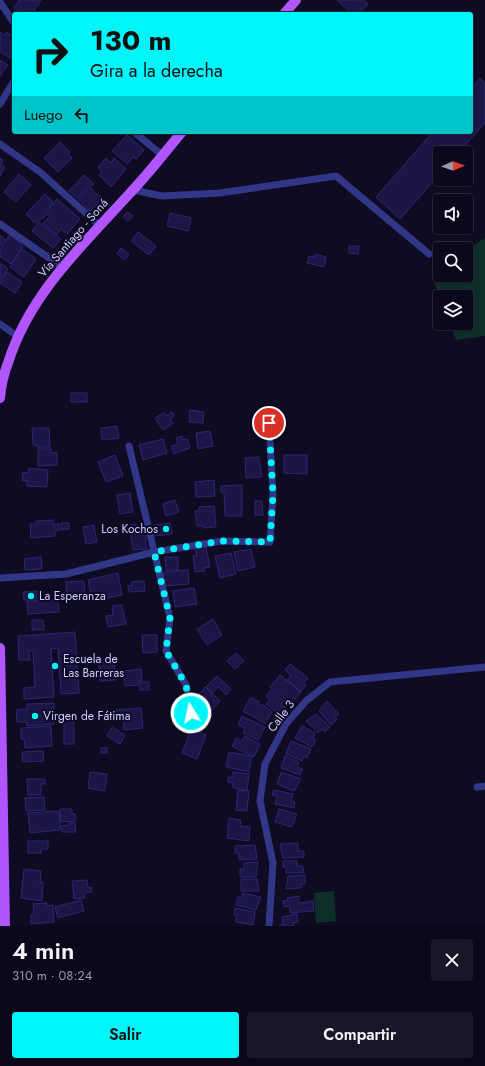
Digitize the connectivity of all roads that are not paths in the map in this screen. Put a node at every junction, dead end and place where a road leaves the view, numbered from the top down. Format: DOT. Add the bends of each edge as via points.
graph roads {
  1 [pos="296,0"];
  2 [pos="0,2"];
  3 [pos="286,12"];
  4 [pos="12,20"];
  5 [pos="12,84"];
  6 [pos="0,104"];
  7 [pos="136,134"];
  8 [pos="180,134"];
  9 [pos="0,144"];
  10 [pos="162,155"];
  11 [pos="133,190"];
  12 [pos="0,224"];
  13 [pos="100,226"];
  14 [pos="429,254"];
  15 [pos="62,267"];
  16 [pos="0,324"];
  17 [pos="17,336"];
  18 [pos="0,384"];
  19 [pos="0,398"];
  20 [pos="269,423"];
  21 [pos="128,446"];
  22 [pos="154,552"];
  23 [pos="0,578"];
  24 [pos="0,648"];
  25 [pos="485,667"];
  26 [pos="202,721"];
  27 [pos="485,786"];
  28 [pos="477,787"];
  29 [pos="2,855"];
  30 [pos="5,926"];
  31 [pos="270,926"];
  1 -- 3 [label="main road"];
  2 -- 4 [label="street"];
  5 -- 6 [label="street"];
  7 -- 10 [label="street"];
  8 -- 10 [label="main road, Vía Santiago - Soná"];
  9 -- 13 [label="street" via="40,172"];
  10 -- 11 [label="main road, Vía Santiago - Soná"];
  11 -- 13 [label="main road, Vía Santiago - Soná"];
  11 -- 14 [label="street" via="162,196 220,193 336,176"];
  12 -- 15 [label="street"];
  13 -- 15 [label="main road, Vía Santiago - Soná"];
  15 -- 17 [label="main road, Vía Santiago - Soná" via="31,310"];
  16 -- 17 [label="street"];
  17 -- 18 [label="main road, Vía Santiago - Soná"];
  18 -- 19 [label="main road, Vía Santiago - Soná"];
  20 -- 22 [label="street" via="273,494 270,542 222,541"];
  21 -- 22 [label="street"];
  22 -- 23 [label="street" via="66,574"];
  22 -- 26 [label="street" via="170,618 166,651 186,685 191,713"];
  24 -- 29 [label="main road"];
  25 -- 31 [label="street, Calle 3" via="330,682 306,702 286,724 265,764 260,801 273,863"];
  27 -- 28 [label="street"];
  29 -- 30 [label="main road"];
}
